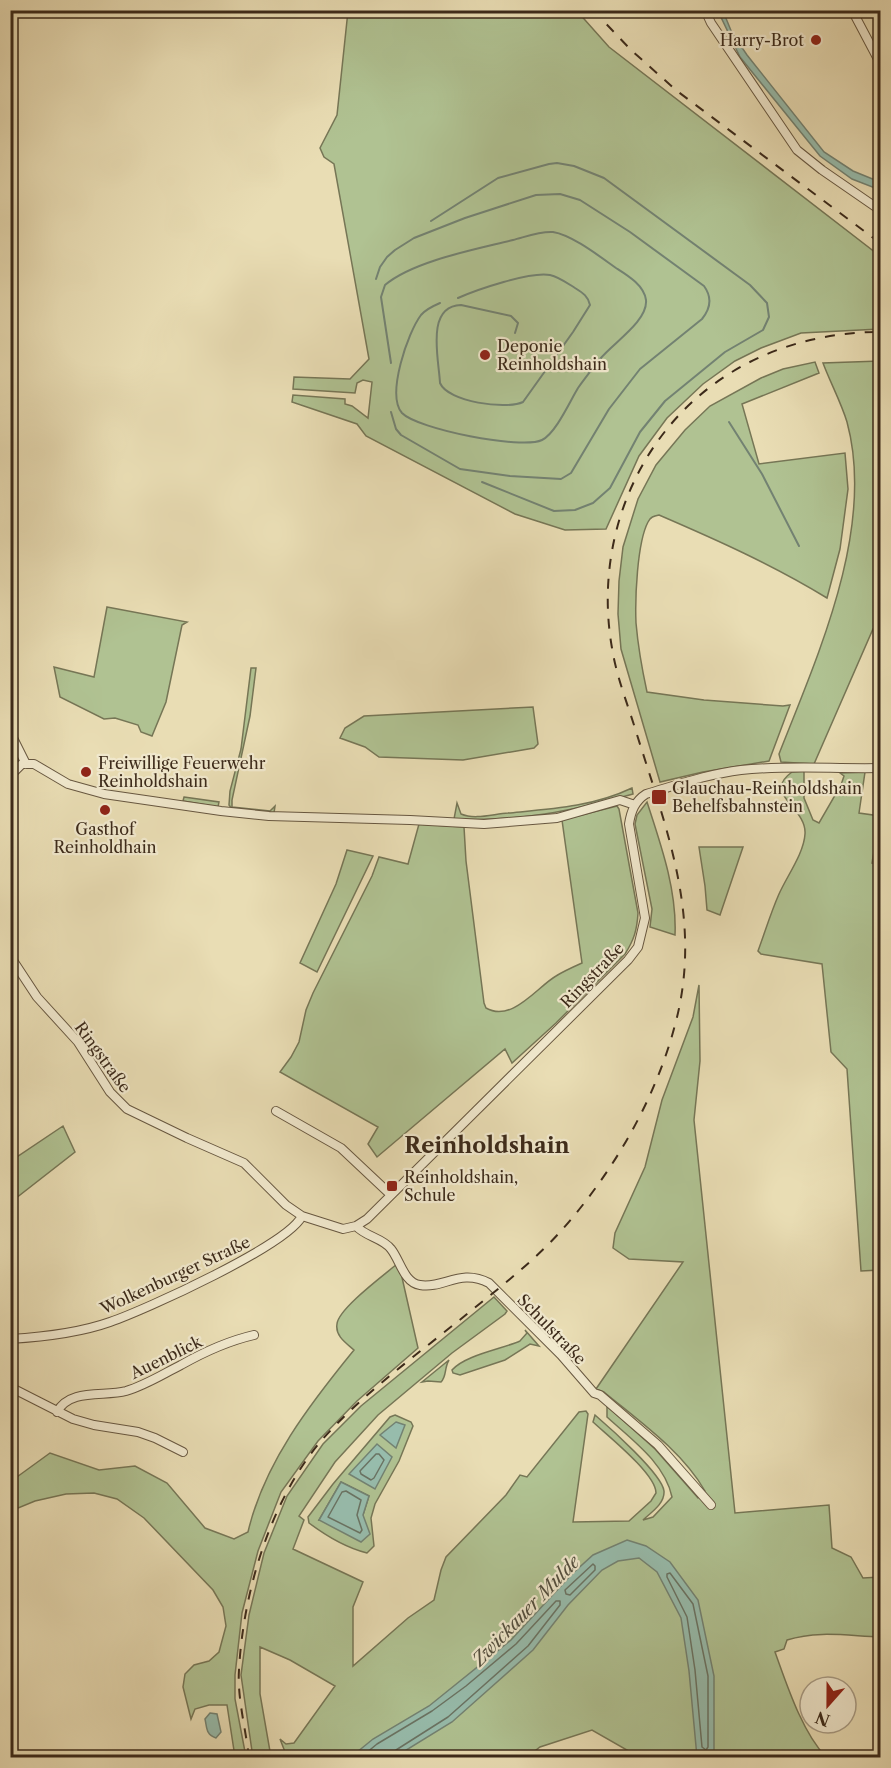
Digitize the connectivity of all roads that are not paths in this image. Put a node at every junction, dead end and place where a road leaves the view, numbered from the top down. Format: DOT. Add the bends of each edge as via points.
graph roads {
  1 [pos="705,10"];
  2 [pos="852,10"];
  3 [pos="880,63"];
  4 [pos="880,210"];
  5 [pos="10,732"];
  6 [pos="26,764"];
  7 [pos="880,768"];
  8 [pos="10,776"];
  9 [pos="635,805"];
  10 [pos="10,956"];
  11 [pos="276,1111"];
  12 [pos="391,1195"];
  13 [pos="302,1216"];
  14 [pos="356,1226"];
  15 [pos="254,1335"];
  16 [pos="10,1339"];
  17 [pos="10,1387"];
  18 [pos="57,1412"];
  19 [pos="183,1452"];
  20 [pos="711,1505"];
  1 -- 4 [label="street" via="798,150"];
  2 -- 3 [label="street"];
  5 -- 6 [label="street"];
  6 -- 8 [label="street"];
  6 -- 9 [label="street" via="34,764 68,784 104,794 269,816 484,824 557,818 620,800"];
  7 -- 9 [label="street" via="740,770 703,776 646,794"];
  9 -- 12 [label="street, Ringstraße" via="629,824 645,918 638,946"];
  10 -- 13 [label="street, Ringstraße" via="38,997 78,1042 120,1104 143,1119 244,1162"];
  11 -- 12 [label="street" via="341,1148"];
  12 -- 14 [label="street, Ringstraße"];
  13 -- 14 [label="street, Ringstraße" via="338,1228"];
  13 -- 16 [label="street, Wolkenburger Straße" via="292,1229 260,1251 120,1318 78,1331"];
  14 -- 20 [label="street, Schulstraße" via="363,1234 390,1247 415,1284 426,1286 465,1277 489,1283 594,1393 658,1445"];
  15 -- 18 [label="street, Auenblick" via="232,1340 126,1391 77,1397"];
  17 -- 18 [label="street"];
  18 -- 19 [label="street" via="84,1423 138,1432"];
}
